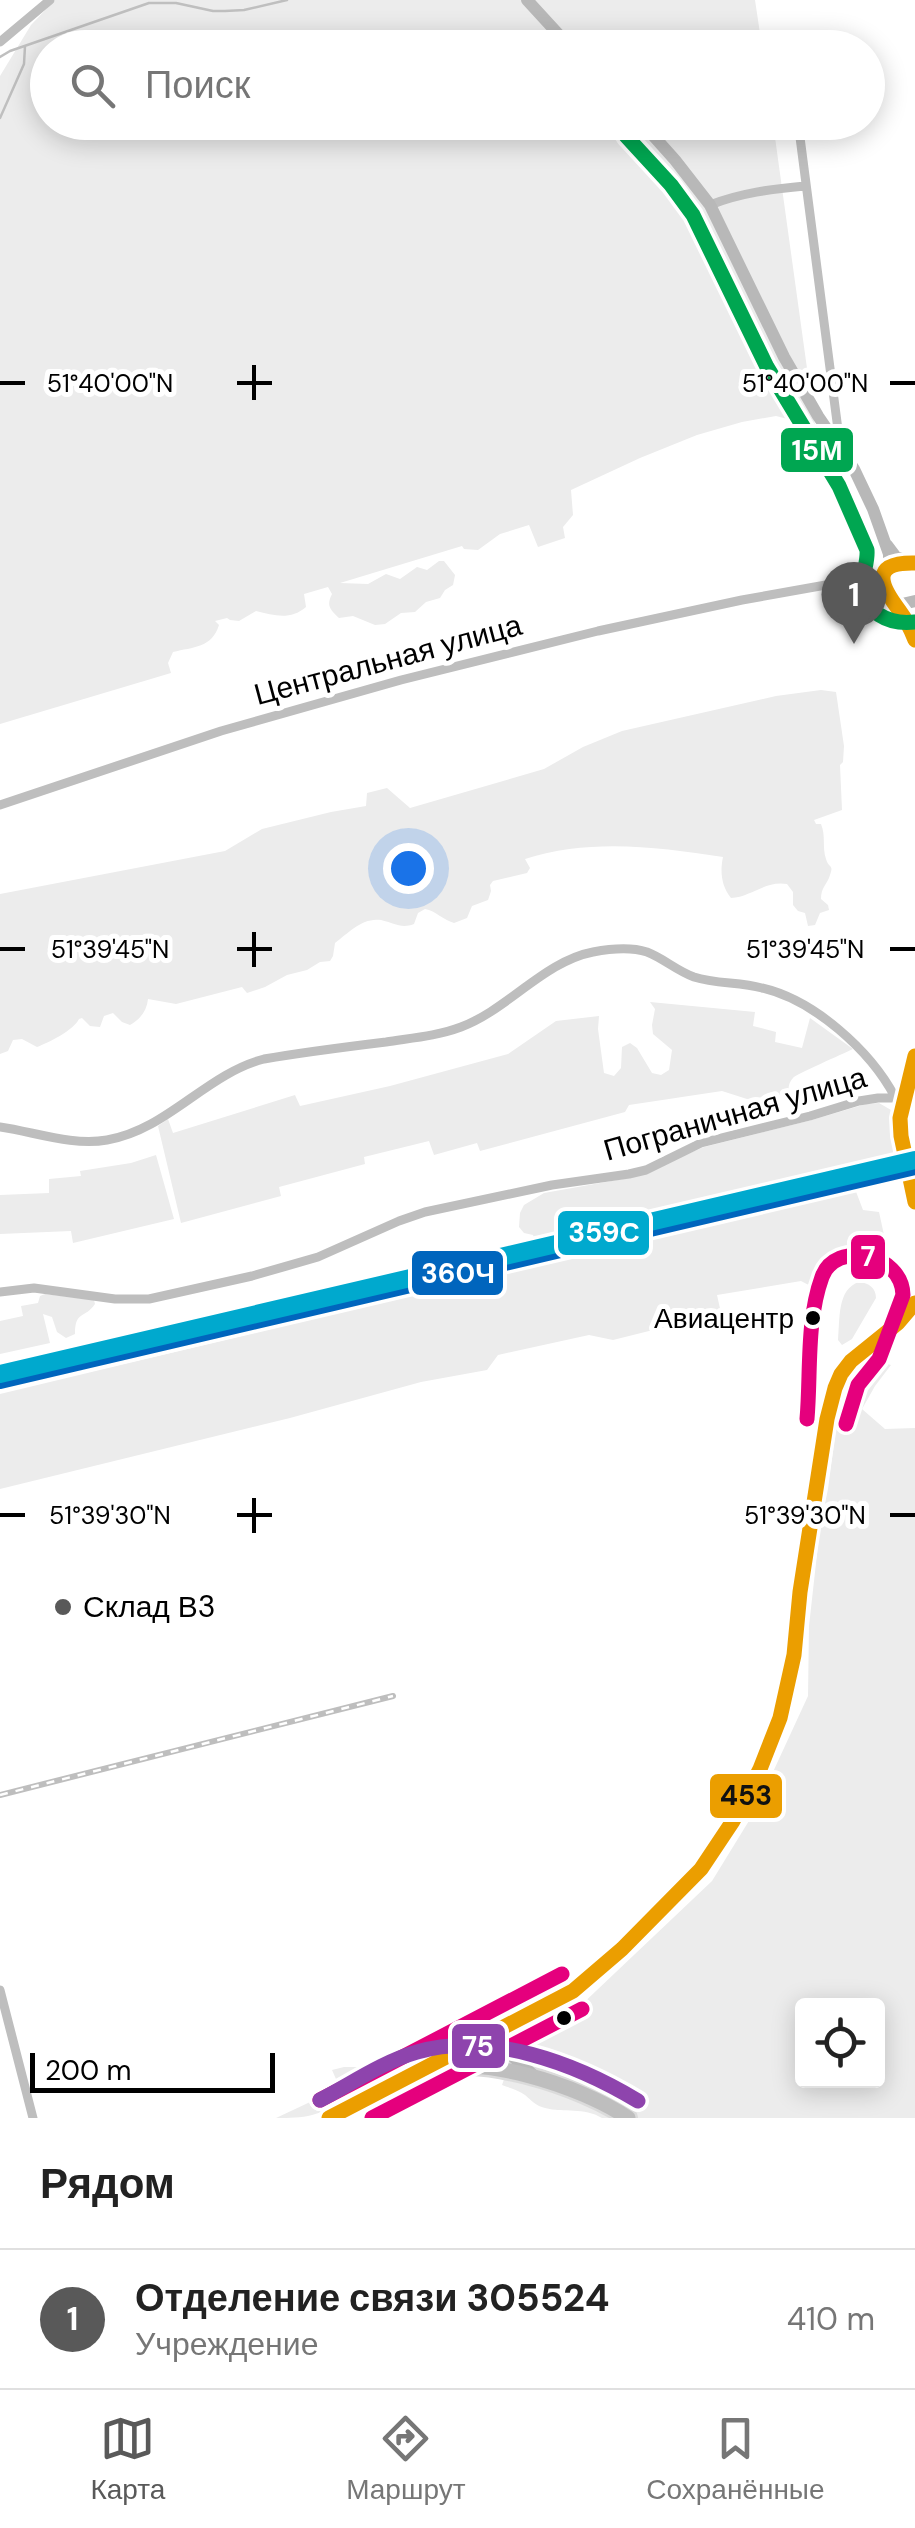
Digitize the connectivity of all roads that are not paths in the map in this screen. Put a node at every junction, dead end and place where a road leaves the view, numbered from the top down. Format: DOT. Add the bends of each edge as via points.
graph roads {
  1 [pos="50,0"];
  2 [pos="527,0"];
  3 [pos="554,30"];
  4 [pos="0,42"];
  5 [pos="657,140"];
  6 [pos="800,140"];
  7 [pos="805,186"];
  8 [pos="710,205"];
  9 [pos="840,448"];
  10 [pos="886,543"];
  11 [pos="914,563"];
  12 [pos="888,569"];
  13 [pos="864,578"];
  14 [pos="887,594"];
  15 [pos="915,601"];
  16 [pos="915,640"];
  17 [pos="0,804"];
  18 [pos="915,1056"];
  19 [pos="899,1098"];
  20 [pos="0,1128"];
  21 [pos="915,1202"];
  22 [pos="0,1292"];
  23 [pos="915,1303"];
  24 [pos="0,1990"];
  25 [pos="498,2030"];
  26 [pos="473,2044"];
  27 [pos="421,2071"];
  28 [pos="505,2072"];
  29 [pos="534,2076"];
  30 [pos="33,2118"];
  31 [pos="328,2118"];
  32 [pos="628,2118"];
  1 -- 4 [label="street"];
  2 -- 3 [label="main road"];
  5 -- 8 [label="main road"];
  6 -- 7 [label="street"];
  7 -- 8 [label="street"];
  7 -- 9 [label="street"];
  8 -- 9 [label="main road" via="784,358"];
  9 -- 10 [label="main road"];
  10 -- 11 [label="main road"];
  10 -- 12 [label="main road"];
  11 -- 12 [label="main road"];
  12 -- 13 [label="street, Центральная улица"];
  12 -- 14 [label="main road"];
  13 -- 14 [label="street"];
  13 -- 17 [label="street, Центральная улица" via="598,630 401,680 221,730"];
  14 -- 15 [label="main road" via="902,604"];
  14 -- 16 [label="main road"];
  18 -- 19 [label="main road"];
  19 -- 20 [label="street" via="853,1042 784,995 703,980 648,952 616,950 566,961 463,1026 240,1067 129,1135 92,1142"];
  19 -- 21 [label="main road"];
  19 -- 22 [label="street, Пограничная улица" via="860,1101 701,1143 646,1170 425,1212 318,1258 148,1299 34,1288"];
  23 -- 25 [label="main road" via="851,1360 834,1388 780,1718 734,1821 701,1869 585,1982"];
  24 -- 30 [label="street"];
  25 -- 26 [label="main road"];
  25 -- 29 [label="main road" via="508,2052"];
  26 -- 27 [label="main road"];
  26 -- 28 [label="main road"];
  27 -- 28 [label="main road" via="460,2066"];
  27 -- 31 [label="main road"];
  28 -- 29 [label="main road"];
  29 -- 32 [label="main road"];
}
